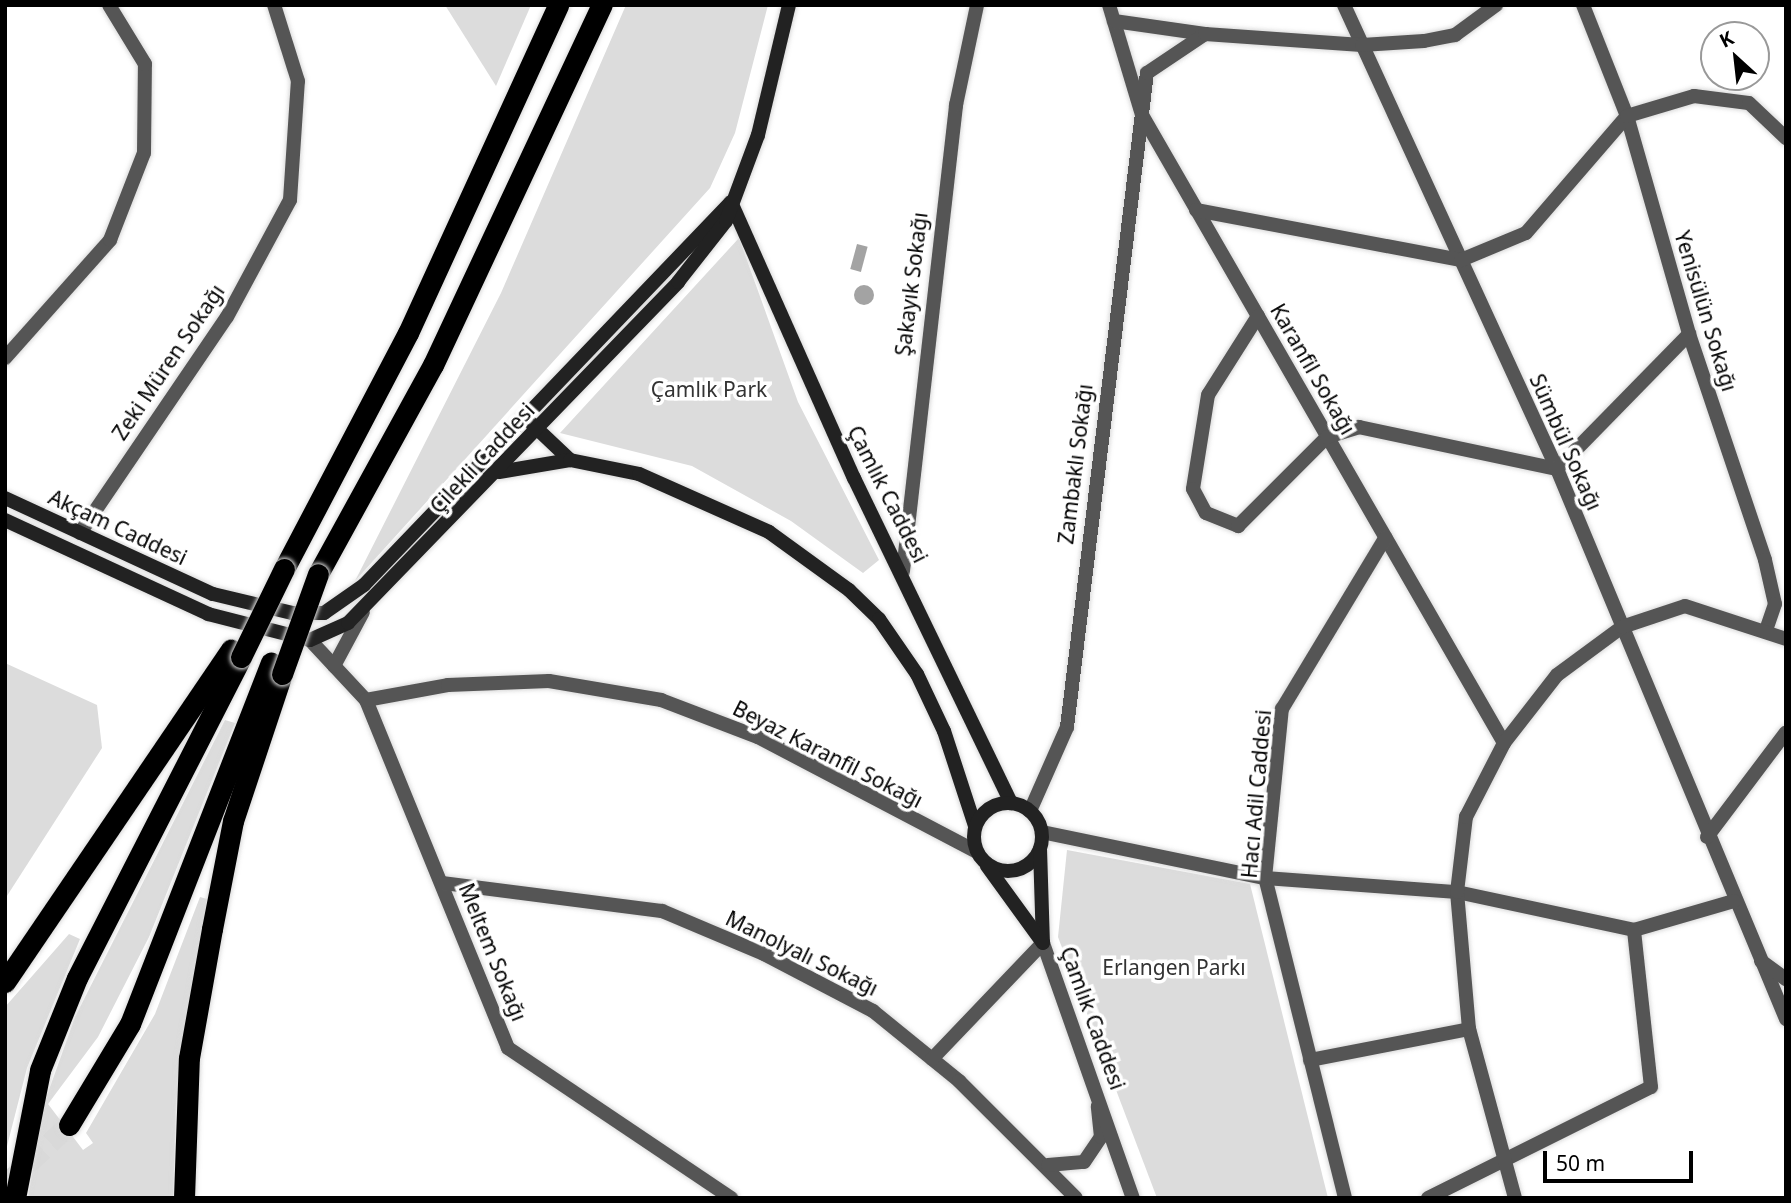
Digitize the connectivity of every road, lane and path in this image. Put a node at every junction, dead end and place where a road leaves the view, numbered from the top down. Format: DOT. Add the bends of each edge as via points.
graph roads {
  1 [pos="109,5"];
  2 [pos="274,5"];
  3 [pos="558,5"];
  4 [pos="602,5"];
  5 [pos="789,5"];
  6 [pos="977,5"];
  7 [pos="1110,5"];
  8 [pos="1344,5"];
  9 [pos="1496,5"];
  10 [pos="1583,5"];
  11 [pos="1114,21"];
  12 [pos="1205,34"];
  13 [pos="1362,45"];
  14 [pos="1142,116"];
  15 [pos="1627,116"];
  16 [pos="1786,138"];
  17 [pos="732,202"];
  18 [pos="1196,210"];
  19 [pos="1461,260"];
  20 [pos="1258,316"];
  21 [pos="1689,334"];
  22 [pos="5,358"];
  23 [pos="525,417"];
  24 [pos="537,429"];
  25 [pos="1328,437"];
  26 [pos="570,460"];
  27 [pos="1557,469"];
  28 [pos="499,472"];
  29 [pos="5,498"];
  30 [pos="5,520"];
  31 [pos="80,533"];
  32 [pos="1385,538"];
  33 [pos="903,571"];
  34 [pos="213,594"];
  35 [pos="363,612"];
  36 [pos="1622,626"];
  37 [pos="1766,630"];
  38 [pos="1786,639"];
  39 [pos="310,640"];
  40 [pos="236,653"];
  41 [pos="334,666"];
  42 [pos="277,669"];
  43 [pos="366,700"];
  44 [pos="1786,732"];
  45 [pos="1504,743"];
  46 [pos="1011,803"];
  47 [pos="1030,811"];
  48 [pos="975,826"];
  49 [pos="1042,832"];
  50 [pos="1707,837"];
  51 [pos="1040,849"];
  52 [pos="980,857"];
  53 [pos="1265,878"];
  54 [pos="443,883"];
  55 [pos="1457,892"];
  56 [pos="1734,901"];
  57 [pos="1634,930"];
  58 [pos="1042,943"];
  59 [pos="1760,961"];
  60 [pos="1786,979"];
  61 [pos="5,982"];
  62 [pos="1786,1019"];
  63 [pos="1469,1029"];
  64 [pos="932,1059"];
  65 [pos="1310,1060"];
  66 [pos="1097,1085"];
  67 [pos="69,1125"];
  68 [pos="1502,1161"];
  69 [pos="1048,1165"];
  70 [pos="15,1198"];
  71 [pos="184,1198"];
  72 [pos="731,1198"];
  73 [pos="1076,1198"];
  74 [pos="1133,1198"];
  75 [pos="1345,1198"];
  76 [pos="1428,1198"];
  77 [pos="1515,1198"];
  1 -- 22 [label="street" via="145,64 144,153 110,240"];
  2 -- 31 [label="street, Zeki Müren Sokağı" via="298,81 290,200 227,317"];
  3 -- 40 [label="highway, bridge" via="408,333"];
  4 -- 42 [label="highway, bridge" via="433,365 318,574"];
  5 -- 17 [label="main road, Çilekli Caddesi" via="758,135"];
  6 -- 33 [label="street, Şakayık Sokağı" via="956,105"];
  7 -- 11 [label="street, Karanfil Sokağı"];
  8 -- 13 [label="street, Sümbül Sokağı"];
  9 -- 13 [label="street" via="1455,35"];
  10 -- 15 [label="street, Yenisülün Sokağı"];
  11 -- 12 [label="street"];
  11 -- 14 [label="street, Karanfil Sokağı"];
  12 -- 13 [label="street"];
  12 -- 14 [label="street, Zambaklı Sokağı" via="1147,73"];
  13 -- 19 [label="street, Sümbül Sokağı"];
  14 -- 18 [label="street, Karanfil Sokağı"];
  14 -- 47 [label="street, Zambaklı Sokağı" via="1067,727"];
  15 -- 16 [label="street" via="1693,96 1749,103"];
  15 -- 19 [label="street" via="1526,233"];
  15 -- 21 [label="street, Yenisülün Sokağı"];
  17 -- 23 [label="main road, Çilekli Caddesi"];
  17 -- 24 [label="main road, Çilekli Caddesi" via="726,221 678,282"];
  17 -- 33 [label="main road, Çamlık Caddesi" via="854,478"];
  18 -- 19 [label="street"];
  18 -- 20 [label="street, Karanfil Sokağı"];
  19 -- 27 [label="street, Sümbül Sokağı"];
  20 -- 25 [label="street, Karanfil Sokağı"];
  20 -- 25 [label="street" via="1208,396 1193,489 1206,513 1238,526"];
  21 -- 27 [label="street"];
  21 -- 37 [label="street, Yenisülün Sokağı" via="1765,560 1775,604"];
  23 -- 24 [label="main road"];
  23 -- 34 [label="main road, Çilekli Caddesi" via="346,601 324,613 292,613"];
  24 -- 26 [label="main road"];
  24 -- 28 [label="main road, Çilekli Caddesi"];
  25 -- 27 [label="street" via="1359,427"];
  25 -- 32 [label="street, Karanfil Sokağı"];
  26 -- 28 [label="main road"];
  26 -- 48 [label="main road" via="639,474 769,532 849,590 879,619 917,674 944,730"];
  27 -- 36 [label="street, Sümbül Sokağı"];
  28 -- 35 [label="main road, Çilekli Caddesi"];
  29 -- 31 [label="main road, Akçam Caddesi"];
  30 -- 39 [label="main road, Akçam Caddesi" via="208,614"];
  31 -- 34 [label="main road, Akçam Caddesi"];
  32 -- 45 [label="street, Karanfil Sokağı"];
  32 -- 53 [label="street, Hacı Adil Caddesi" via="1282,709"];
  33 -- 46 [label="main road, Çamlık Caddesi"];
  35 -- 39 [label="main road, Çilekli Caddesi"];
  35 -- 41 [label="street"];
  36 -- 37 [label="street" via="1685,606"];
  36 -- 45 [label="street" via="1557,675"];
  36 -- 50 [label="street, Sümbül Sokağı"];
  37 -- 38 [label="street"];
  39 -- 41 [label="street, Meltem Sokağı"];
  40 -- 61 [label="highway"];
  40 -- 70 [label="highway" via="77,978 37,1082"];
  41 -- 43 [label="street, Meltem Sokağı"];
  42 -- 67 [label="highway" via="130,1024"];
  42 -- 71 [label="highway" via="233,821 189,1058"];
  43 -- 52 [label="street, Beyaz Karanfil Sokağı" via="448,685 549,681 661,700 758,737"];
  43 -- 54 [label="street, Meltem Sokağı"];
  44 -- 50 [label="street"];
  45 -- 55 [label="street" via="1466,817"];
  46 -- 47 [label="main road"];
  46 -- 48 [label="main road" via="992,806"];
  47 -- 49 [label="main road"];
  48 -- 52 [label="main road"];
  49 -- 51 [label="main road"];
  49 -- 53 [label="street"];
  50 -- 56 [label="street, Sümbül Sokağı"];
  51 -- 52 [label="main road" via="1015,870"];
  51 -- 58 [label="main road, Çamlık Caddesi"];
  52 -- 58 [label="main road"];
  53 -- 55 [label="street"];
  53 -- 65 [label="street, Hacı Adil Caddesi"];
  54 -- 64 [label="street, Manolyalı Sokağı" via="662,911 873,1011"];
  54 -- 72 [label="street, Meltem Sokağı" via="508,1048"];
  55 -- 57 [label="street"];
  55 -- 63 [label="street"];
  56 -- 57 [label="street"];
  56 -- 59 [label="street, Sümbül Sokağı"];
  57 -- 68 [label="street" via="1651,1087"];
  58 -- 64 [label="street"];
  58 -- 66 [label="street, Çamlık Caddesi"];
  59 -- 60 [label="street"];
  59 -- 62 [label="street, Sümbül Sokağı"];
  63 -- 65 [label="street"];
  63 -- 68 [label="street"];
  64 -- 69 [label="street, Manolyalı Sokağı"];
  65 -- 75 [label="street, Hacı Adil Caddesi"];
  66 -- 69 [label="street" via="1101,1137 1084,1162"];
  66 -- 74 [label="street, Çamlık Caddesi"];
  68 -- 76 [label="street"];
  68 -- 77 [label="street"];
  69 -- 73 [label="street, Manolyalı Sokağı"];
}
